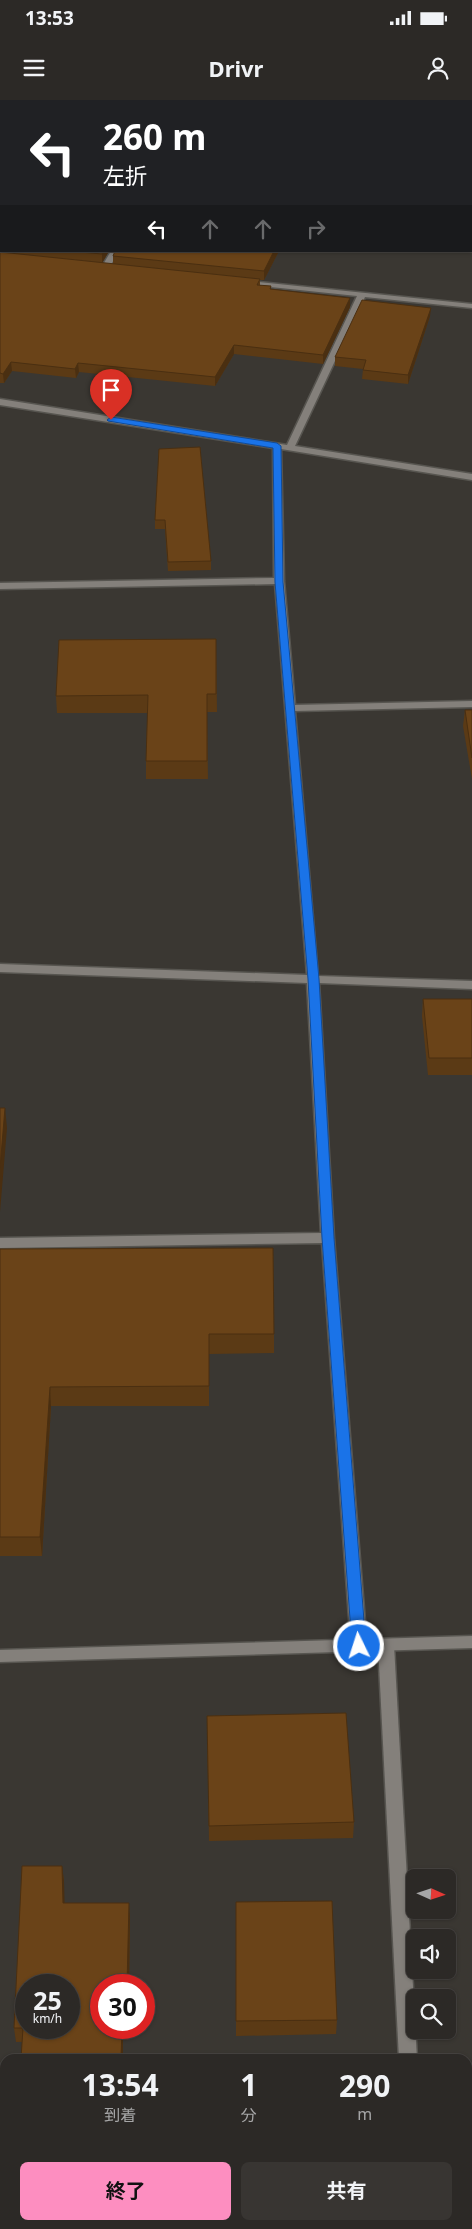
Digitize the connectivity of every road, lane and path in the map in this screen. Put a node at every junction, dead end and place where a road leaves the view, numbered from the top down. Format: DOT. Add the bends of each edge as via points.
graph roads {
  1 [pos="114,252"];
  2 [pos="96,267"];
  3 [pos="105,268"];
  4 [pos="115,269"];
  5 [pos="233,281"];
  6 [pos="362,294"];
  7 [pos="472,306"];
  8 [pos="0,402"];
  9 [pos="277,446"];
  10 [pos="290,448"];
  11 [pos="472,477"];
  12 [pos="279,582"];
  13 [pos="0,586"];
  14 [pos="472,704"];
  15 [pos="291,708"];
  16 [pos="0,968"];
  17 [pos="314,979"];
  18 [pos="472,985"];
  19 [pos="328,1238"];
  20 [pos="0,1243"];
  21 [pos="472,1642"];
  22 [pos="386,1645"];
  23 [pos="359,1646"];
  24 [pos="0,1656"];
  25 [pos="408,2054"];
  1 -- 3 [label="street"];
  2 -- 3 [label="street"];
  3 -- 4 [label="street"];
  5 -- 6 [label="street"];
  6 -- 7 [label="street"];
  6 -- 10 [label="street"];
  8 -- 9 [label="street"];
  9 -- 10 [label="street"];
  9 -- 12 [label="street"];
  10 -- 11 [label="street"];
  12 -- 13 [label="street"];
  12 -- 15 [label="street"];
  14 -- 15 [label="street"];
  15 -- 17 [label="street"];
  16 -- 17 [label="street"];
  17 -- 18 [label="street"];
  17 -- 19 [label="street"];
  19 -- 20 [label="street"];
  19 -- 23 [label="street"];
  21 -- 22 [label="street"];
  22 -- 23 [label="street"];
  22 -- 25 [label="street"];
  23 -- 24 [label="street"];
}
